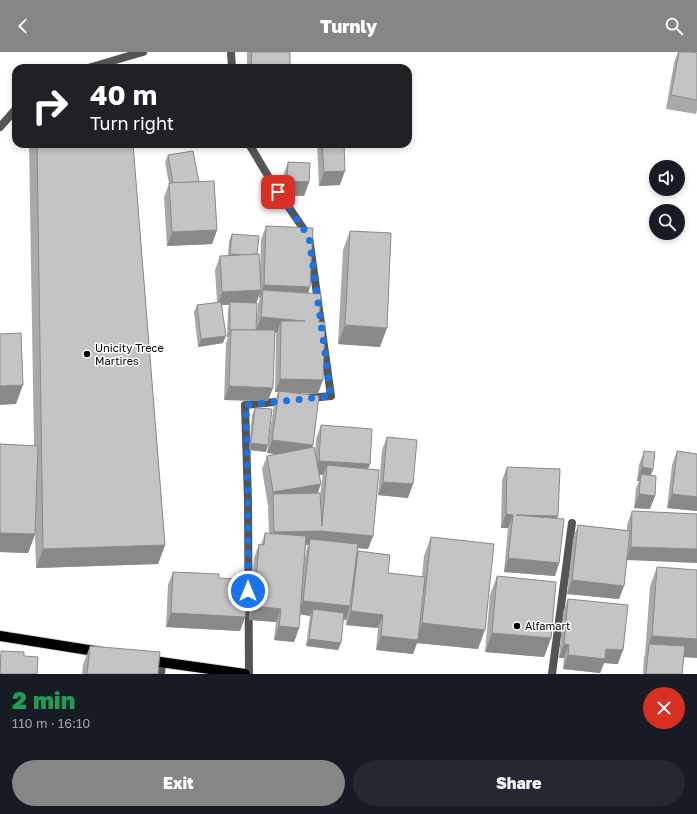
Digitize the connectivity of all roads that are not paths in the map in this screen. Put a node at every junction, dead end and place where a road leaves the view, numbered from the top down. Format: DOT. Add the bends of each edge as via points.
graph roads {
  1 [pos="143,52"];
  2 [pos="231,52"];
  3 [pos="102,64"];
  4 [pos="232,64"];
  5 [pos="12,114"];
  6 [pos="0,127"];
  7 [pos="251,148"];
  8 [pos="572,523"];
  9 [pos="0,636"];
  10 [pos="108,654"];
  11 [pos="139,658"];
  12 [pos="162,662"];
  13 [pos="161,674"];
  14 [pos="245,674"];
  15 [pos="248,674"];
  16 [pos="552,674"];
  1 -- 3 [label="street"];
  2 -- 4 [label="street"];
  5 -- 6 [label="street"];
  7 -- 15 [label="street" via="270,181 309,237 331,396 246,405"];
  8 -- 16 [label="street"];
  9 -- 10 [label="main road"];
  11 -- 12 [label="main road"];
  12 -- 13 [label="street"];
  12 -- 14 [label="main road"];
}
